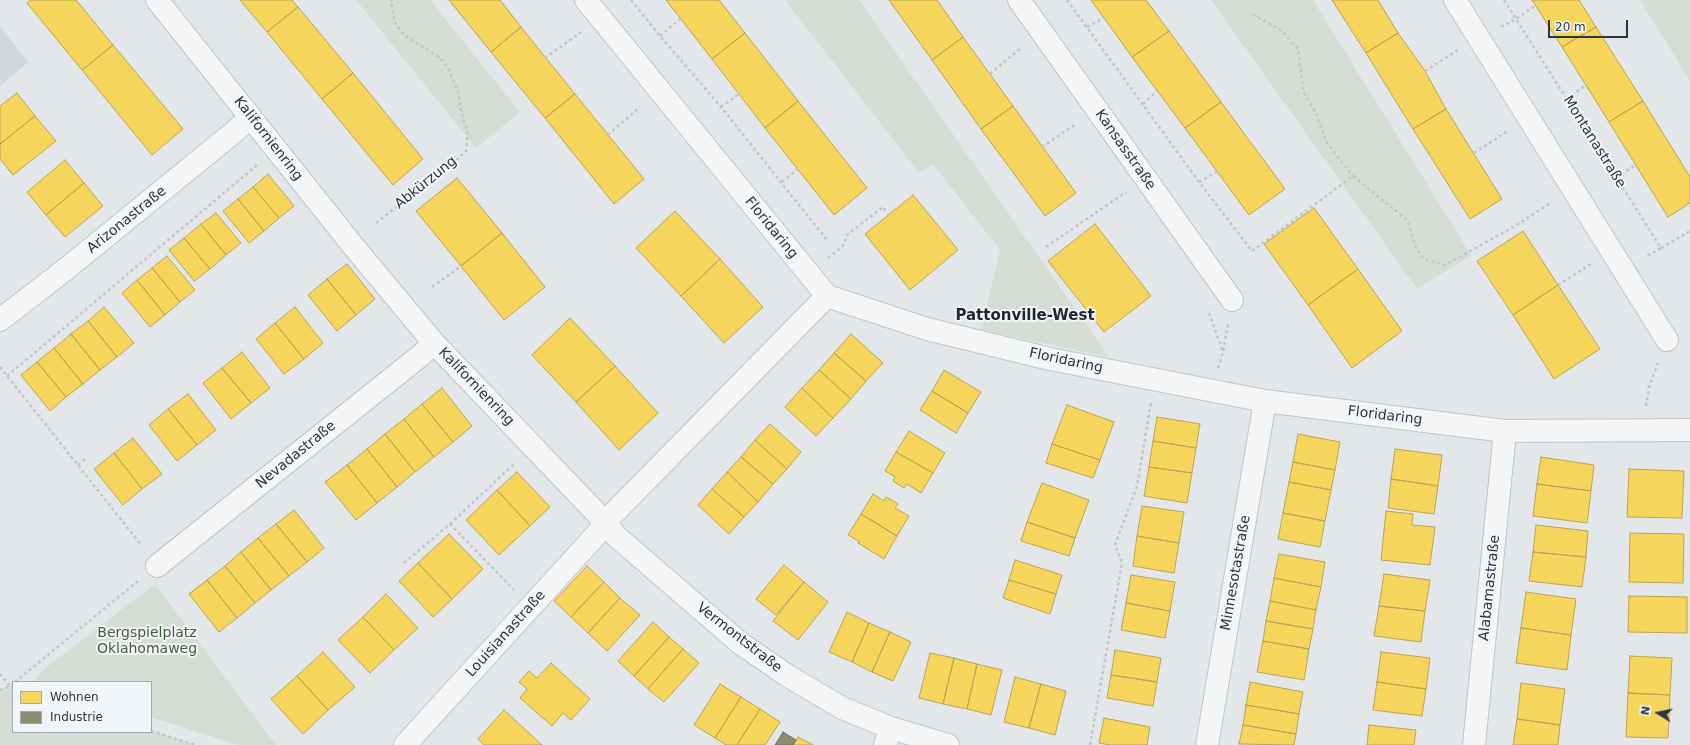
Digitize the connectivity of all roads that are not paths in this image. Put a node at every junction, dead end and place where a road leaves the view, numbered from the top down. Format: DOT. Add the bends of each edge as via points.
graph roads {
  1 [pos="157,0"];
  2 [pos="586,0"];
  3 [pos="1019,0"];
  4 [pos="1455,0"];
  5 [pos="251,117"];
  6 [pos="826,296"];
  7 [pos="1232,300"];
  8 [pos="0,320"];
  9 [pos="1667,340"];
  10 [pos="434,343"];
  11 [pos="1265,401"];
  12 [pos="1690,430"];
  13 [pos="1505,432"];
  14 [pos="605,522"];
  15 [pos="157,566"];
  16 [pos="888,736"];
  17 [pos="405,745"];
  18 [pos="948,745"];
  19 [pos="1207,745"];
  20 [pos="1474,745"];
  1 -- 5 [label="street, Kalifornienring"];
  2 -- 6 [label="street, Floridaring"];
  3 -- 7 [label="street, Kansasstraße"];
  4 -- 9 [label="street"];
  5 -- 8 [label="street, Arizonastraße"];
  5 -- 10 [label="street, Kalifornienring"];
  6 -- 11 [label="street, Floridaring" via="927,329 1050,359"];
  6 -- 14 [label="street"];
  10 -- 14 [label="street, Kalifornienring"];
  10 -- 15 [label="street, Nevadastraße"];
  11 -- 13 [label="street, Floridaring"];
  11 -- 19 [label="street, Minnesotastraße"];
  12 -- 13 [label="street, Floridaring"];
  13 -- 20 [label="street, Alabamastraße"];
  14 -- 16 [label="street, Vermontstraße" via="617,536 740,643 788,676"];
  14 -- 17 [label="street, Louisianastraße"];
  16 -- 18 [label="street, Vermontstraße"];
}
